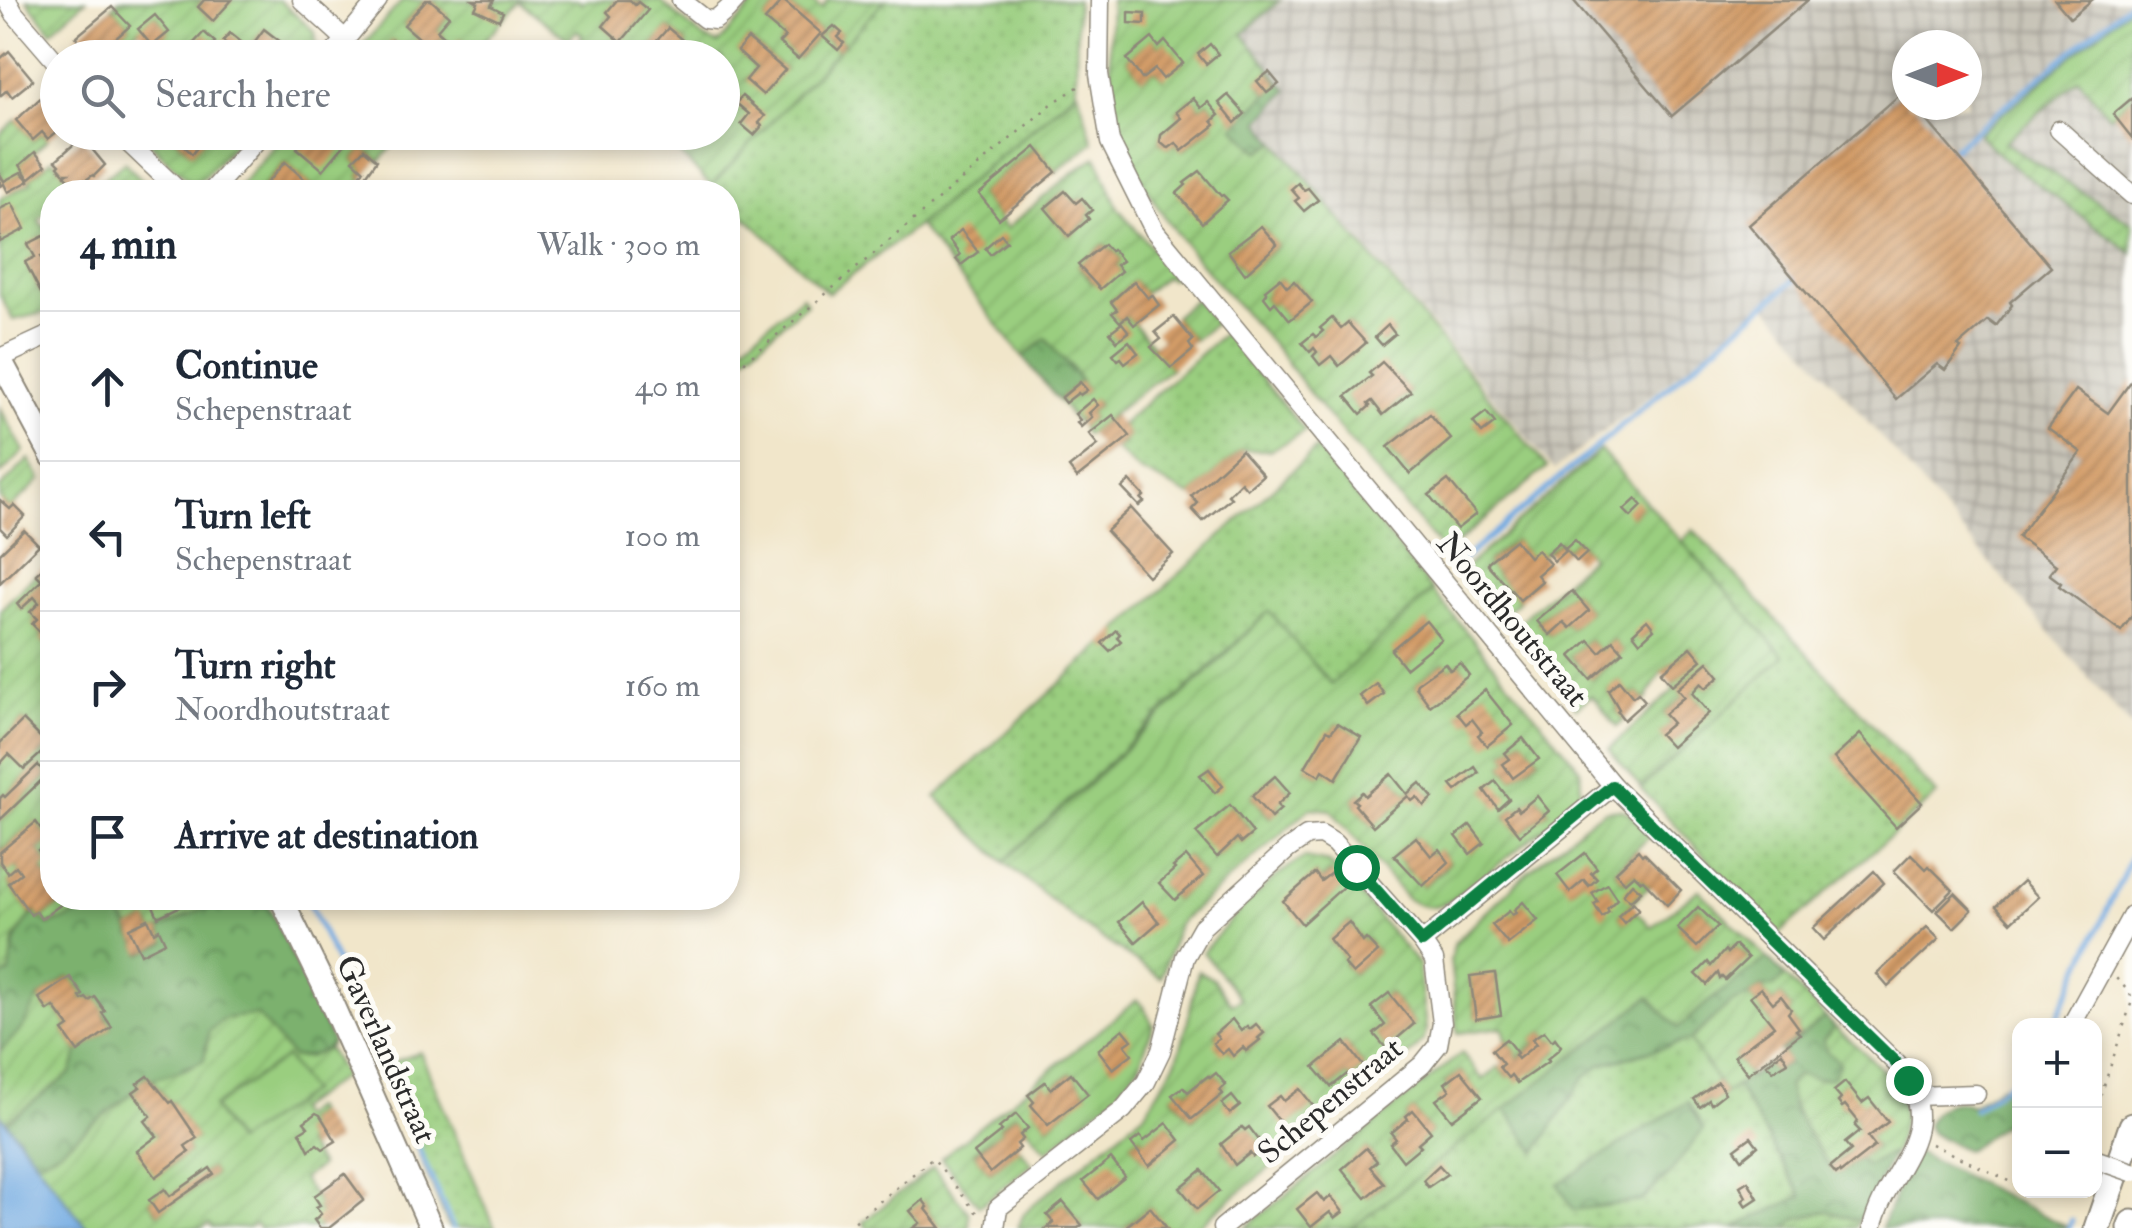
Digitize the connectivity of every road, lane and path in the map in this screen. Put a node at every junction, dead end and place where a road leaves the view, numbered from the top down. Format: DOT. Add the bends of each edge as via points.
graph roads {
  1 [pos="7,0"];
  2 [pos="302,0"];
  3 [pos="378,0"];
  4 [pos="681,0"];
  5 [pos="736,0"];
  6 [pos="1100,0"];
  7 [pos="346,40"];
  8 [pos="40,43"];
  9 [pos="1099,74"];
  10 [pos="2059,130"];
  11 [pos="137,150"];
  12 [pos="248,150"];
  13 [pos="168,180"];
  14 [pos="221,180"];
  15 [pos="2132,195"];
  16 [pos="40,340"];
  17 [pos="0,358"];
  18 [pos="740,366"];
  19 [pos="40,433"];
  20 [pos="1612,786"];
  21 [pos="287,910"];
  22 [pos="2132,916"];
  23 [pos="1422,942"];
  24 [pos="2115,977"];
  25 [pos="2075,1018"];
  26 [pos="1976,1094"];
  27 [pos="1915,1096"];
  28 [pos="2097,1108"];
  29 [pos="2132,1126"];
  30 [pos="1916,1136"];
  31 [pos="2102,1162"];
  32 [pos="2132,1172"];
  33 [pos="2012,1182"];
  34 [pos="995,1226"];
  35 [pos="431,1228"];
  36 [pos="847,1228"];
  37 [pos="1222,1228"];
  38 [pos="1872,1228"];
  39 [pos="2097,1228"];
  1 -- 8 [label="street"];
  2 -- 7 [label="street"];
  3 -- 7 [label="street"];
  4 -- 5 [label="street" via="715,20"];
  6 -- 9 [label="street, Noordhoutstraat"];
  9 -- 18 [label="path" via="1053,103"];
  9 -- 20 [label="street, Noordhoutstraat" via="1110,142 1154,230"];
  10 -- 15 [label="street"];
  11 -- 13 [label="street"];
  12 -- 14 [label="street"];
  16 -- 17 [label="street"];
  17 -- 19 [label="main road"];
  20 -- 23 [label="street"];
  20 -- 27 [label="street, Noordhoutstraat" via="1896,1063"];
  21 -- 35 [label="main road, Gaverlandstraat"];
  22 -- 25 [label="street"];
  23 -- 34 [label="street, Schepenstraat" via="1334,842 1307,836 1202,926 1184,957 1161,1051 1146,1082 1122,1110 998,1208"];
  23 -- 37 [label="street, Schepenstraat" via="1434,960 1442,1022 1438,1045"];
  24 -- 28 [label="path" via="2132,1001"];
  26 -- 27 [label="street"];
  27 -- 30 [label="street"];
  29 -- 39 [label="highway"];
  30 -- 33 [label="path"];
  30 -- 38 [label="street"];
  31 -- 32 [label="street, bridge"];
  34 -- 36 [label="path" via="975,1212 933,1158"];
}
